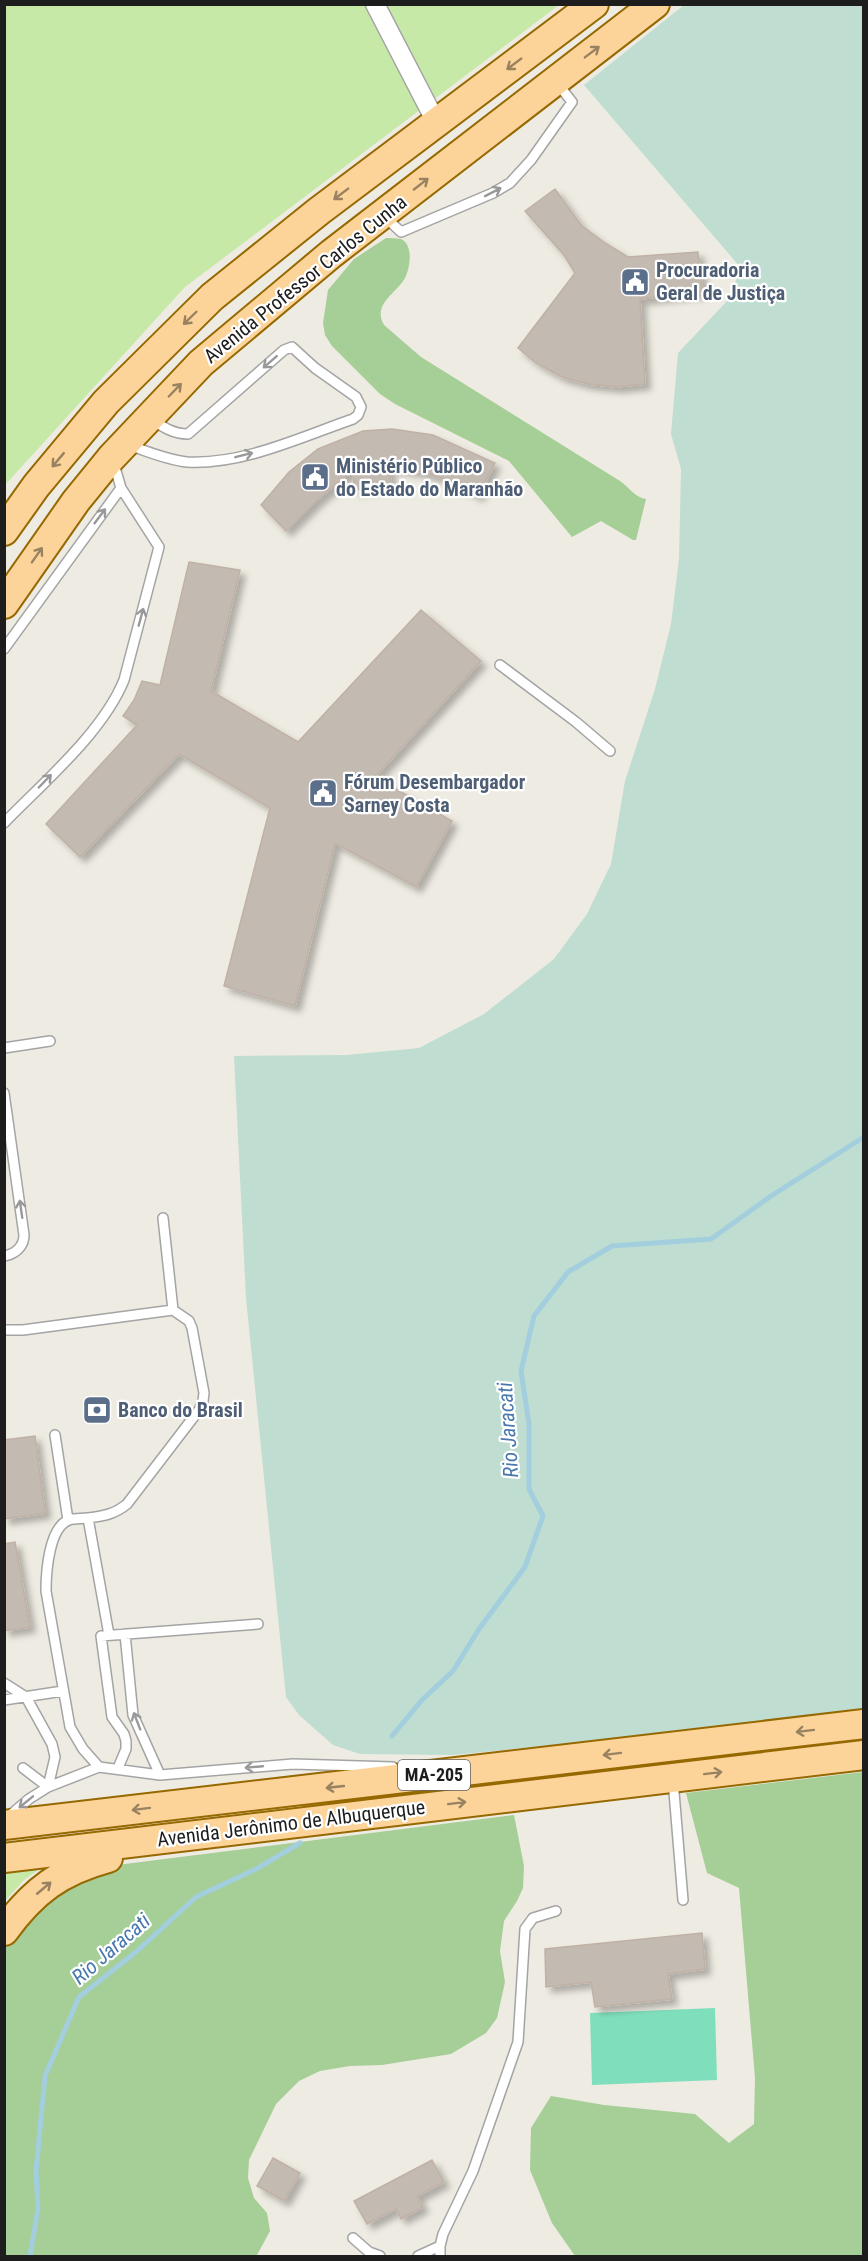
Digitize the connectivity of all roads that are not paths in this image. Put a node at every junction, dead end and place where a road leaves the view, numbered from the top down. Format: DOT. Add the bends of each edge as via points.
graph roads {
  1 [pos="375,4"];
  2 [pos="594,4"];
  3 [pos="655,4"];
  4 [pos="555,80"];
  5 [pos="436,122"];
  6 [pos="382,214"];
  7 [pos="148,417"];
  8 [pos="117,451"];
  9 [pos="121,488"];
  10 [pos="4,531"];
  11 [pos="4,604"];
  12 [pos="4,649"];
  13 [pos="500,665"];
  14 [pos="610,751"];
  15 [pos="4,823"];
  16 [pos="50,1041"];
  17 [pos="4,1048"];
  18 [pos="4,1093"];
  19 [pos="163,1218"];
  20 [pos="4,1256"];
  21 [pos="173,1311"];
  22 [pos="4,1330"];
  23 [pos="55,1435"];
  24 [pos="88,1518"];
  25 [pos="68,1520"];
  26 [pos="258,1624"];
  27 [pos="125,1634"];
  28 [pos="105,1635"];
  29 [pos="4,1683"];
  30 [pos="63,1691"];
  31 [pos="26,1697"];
  32 [pos="4,1700"];
  33 [pos="864,1724"];
  34 [pos="864,1755"];
  35 [pos="99,1767"];
  36 [pos="23,1768"];
  37 [pos="118,1768"];
  38 [pos="459,1773"];
  39 [pos="160,1775"];
  40 [pos="673,1778"];
  41 [pos="48,1787"];
  42 [pos="4,1820"];
  43 [pos="4,1825"];
  44 [pos="211,1833"];
  45 [pos="4,1858"];
  46 [pos="683,1900"];
  47 [pos="556,1911"];
  48 [pos="4,1931"];
  49 [pos="353,2238"];
  50 [pos="440,2246"];
  51 [pos="380,2256"];
  52 [pos="418,2256"];
  53 [pos="440,2256"];
  1 -- 5 [label="street"];
  2 -- 5 [label="main road, Avenida Professor Carlos Cunha, one-way"];
  4 -- 3 [label="main road, Avenida Professor Carlos Cunha, one-way"];
  6 -- 4 [label="main road, Avenida Professor Carlos Cunha, one-way"];
  6 -- 4 [label="lane, one-way" via="401,232 510,183 572,102"];
  5 -- 10 [label="main road, Avenida Professor Carlos Cunha, one-way" via="212,297 106,402"];
  7 -- 6 [label="main road, Avenida Professor Carlos Cunha, one-way" via="201,363"];
  7 -- 8 [label="main road, Avenida Professor Carlos Cunha"];
  8 -- 7 [label="lane, one-way" via="186,462 232,458 353,419 360,407 356,397 292,347 188,434 170,431"];
  8 -- 9 [label="lane"];
  11 -- 8 [label="main road, Avenida Professor Carlos Cunha, one-way" via="57,527"];
  12 -- 9 [label="lane, one-way"];
  15 -- 9 [label="lane, one-way" via="95,729 120,692 159,547"];
  13 -- 14 [label="lane"];
  16 -- 17 [label="lane"];
  20 -- 18 [label="lane, one-way" via="24,1243"];
  19 -- 21 [label="lane"];
  21 -- 22 [label="lane"];
  21 -- 24 [label="lane" via="189,1321 192,1328 203,1401 127,1504 109,1515"];
  23 -- 25 [label="lane"];
  24 -- 25 [label="lane"];
  24 -- 28 [label="lane"];
  25 -- 30 [label="lane" via="54,1536 46,1574"];
  26 -- 27 [label="lane"];
  27 -- 28 [label="lane"];
  39 -- 27 [label="lane, one-way" via="133,1715"];
  28 -- 37 [label="lane" via="112,1717 126,1741"];
  29 -- 31 [label="lane"];
  30 -- 31 [label="lane"];
  30 -- 35 [label="lane" via="70,1727"];
  31 -- 32 [label="lane"];
  31 -- 41 [label="lane" via="52,1744 55,1757"];
  33 -- 38 [label="main road, Avenida Jerônimo de Albuquerque / MA-205, one-way"];
  40 -- 34 [label="main road, Avenida Jerônimo de Albuquerque / MA-205, one-way"];
  35 -- 37 [label="lane"];
  35 -- 41 [label="lane"];
  36 -- 41 [label="lane"];
  37 -- 39 [label="lane"];
  38 -- 39 [label="lane, one-way" via="293,1764"];
  38 -- 43 [label="main road, Avenida Jerônimo de Albuquerque / MA-205, one-way"];
  44 -- 40 [label="main road, Avenida Jerônimo de Albuquerque / MA-205, one-way"];
  40 -- 46 [label="lane"];
  41 -- 42 [label="lane, one-way"];
  44 -- 45 [label="main road, Avenida Jerônimo de Albuquerque / MA-205"];
  48 -- 44 [label="main road, one-way" via="41,1889 73,1869"];
  47 -- 50 [label="lane" via="533,1918 525,1929 518,2042 473,2171"];
  49 -- 51 [label="lane"];
  50 -- 52 [label="lane"];
  50 -- 53 [label="lane"];
}
